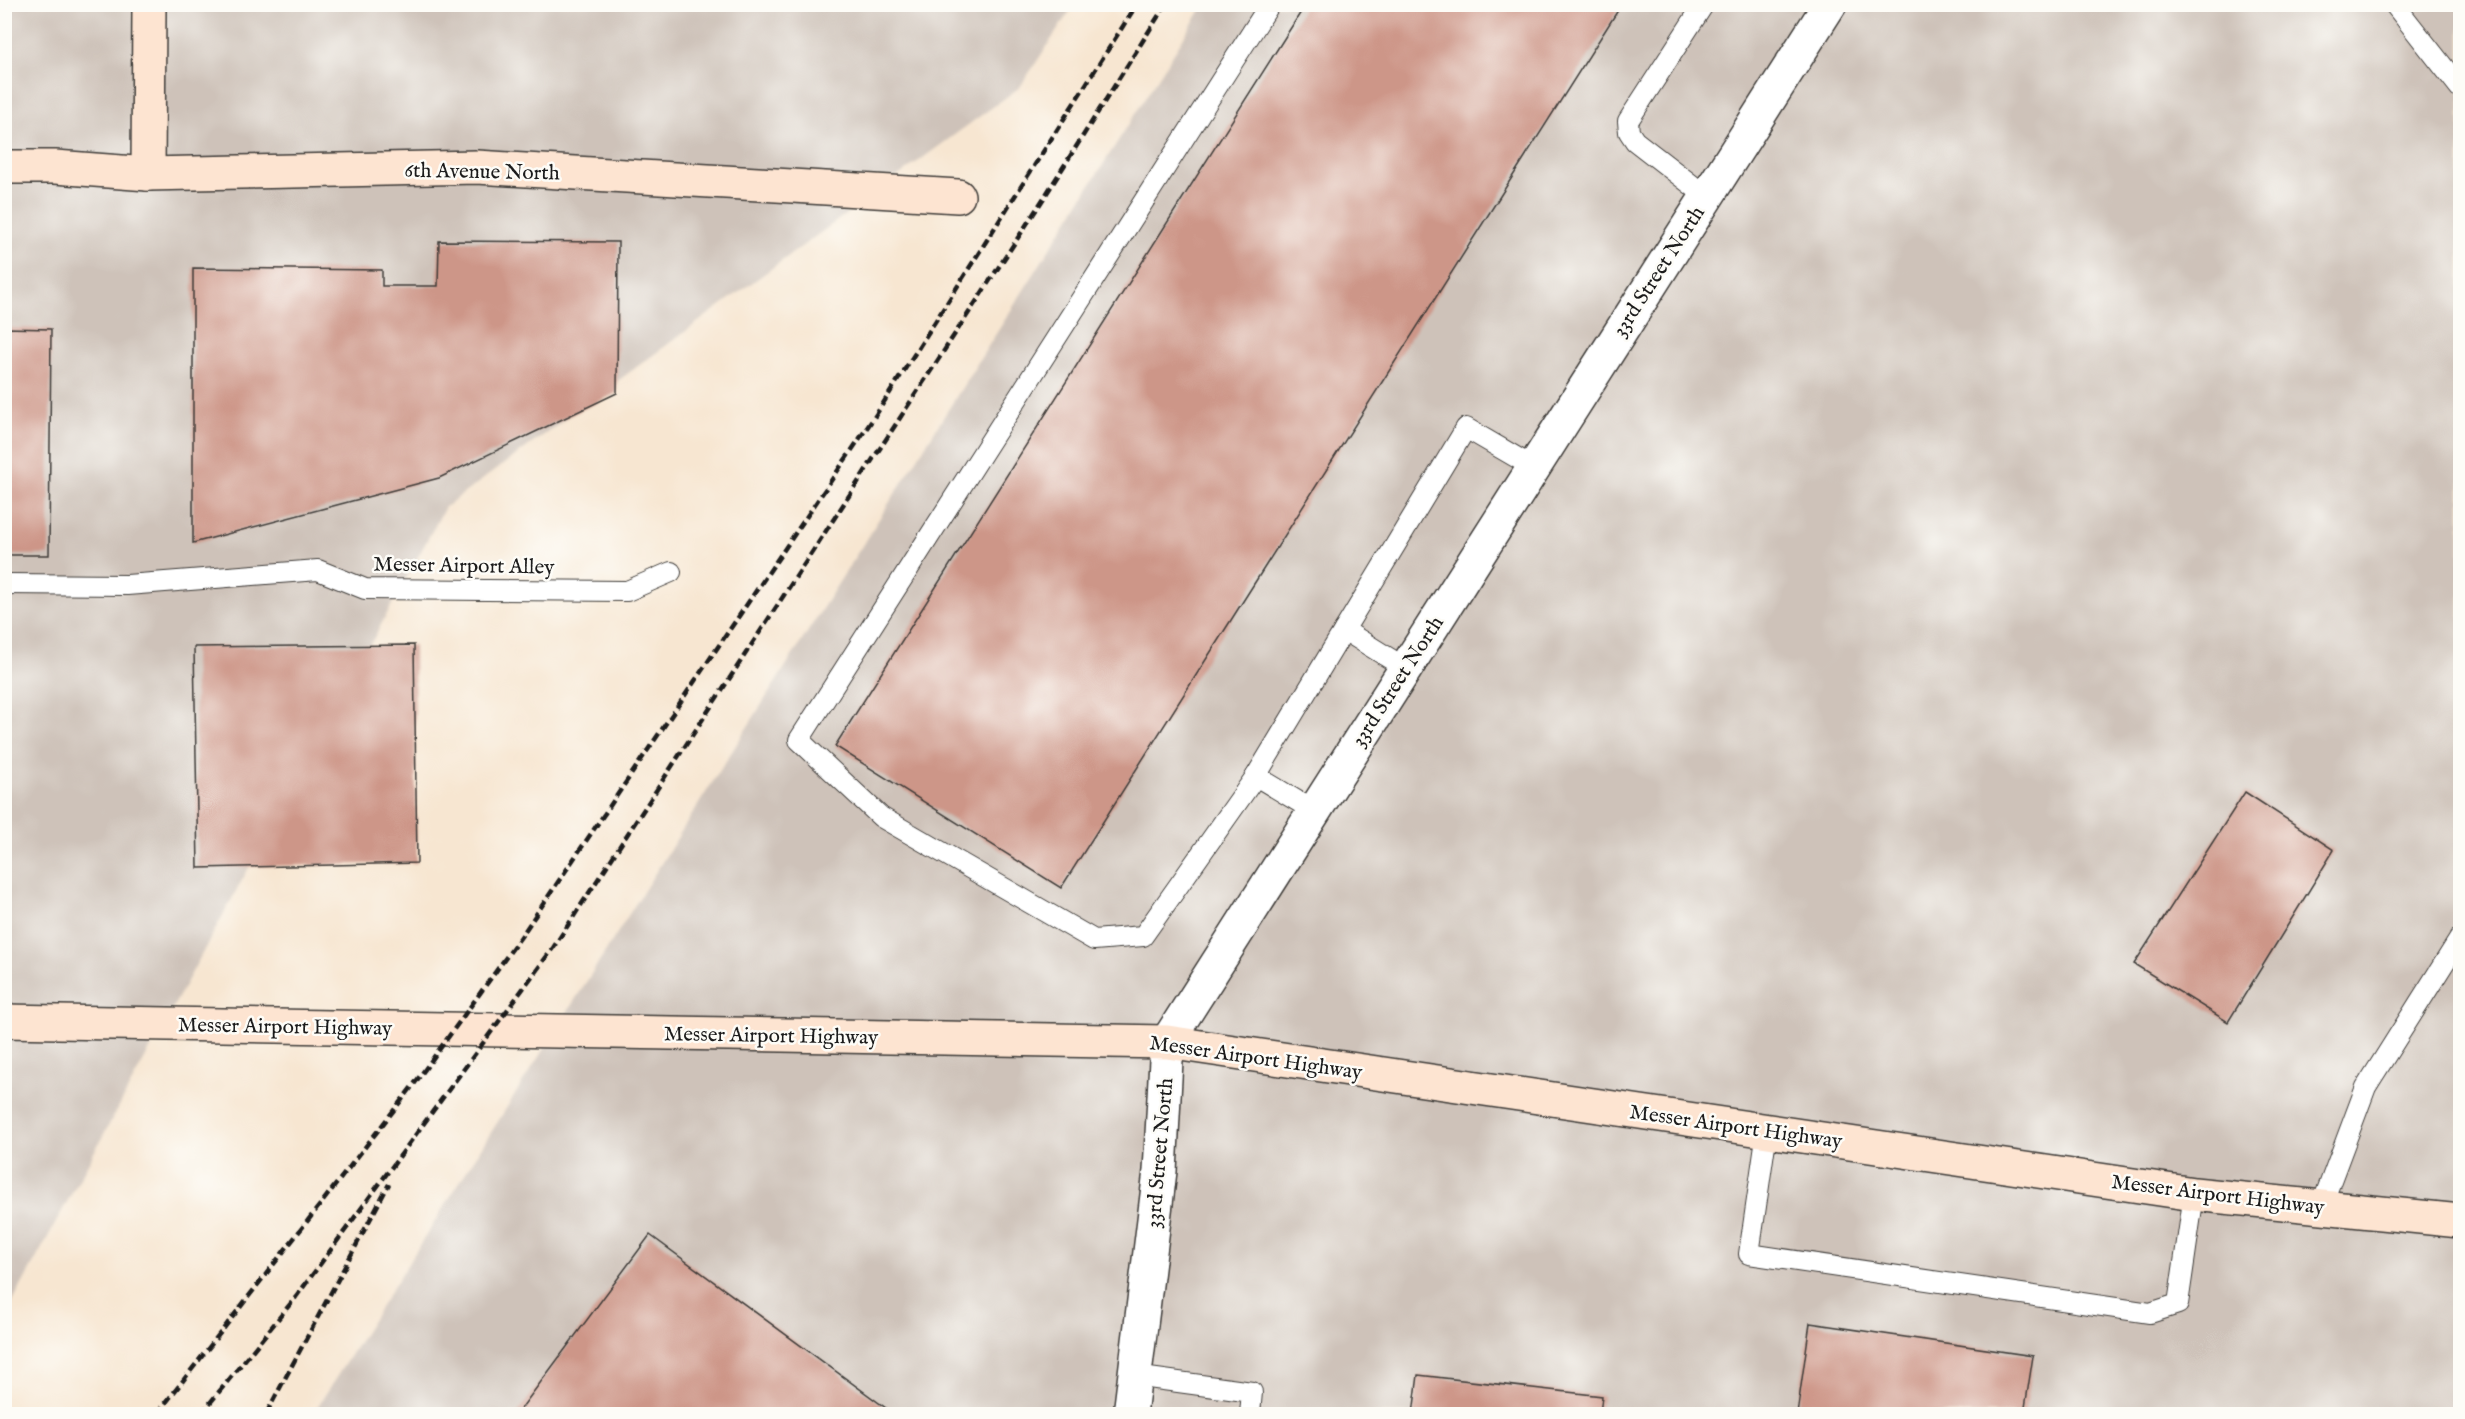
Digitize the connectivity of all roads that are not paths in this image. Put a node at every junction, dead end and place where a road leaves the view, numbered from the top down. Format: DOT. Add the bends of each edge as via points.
graph roads {
  1 [pos="149,4"];
  2 [pos="1270,4"];
  3 [pos="1704,4"];
  4 [pos="2394,4"];
  5 [pos="1825,6"];
  6 [pos="2460,88"];
  7 [pos="4,167"];
  8 [pos="148,174"];
  9 [pos="958,196"];
  10 [pos="1706,196"];
  11 [pos="1533,467"];
  12 [pos="671,572"];
  13 [pos="4,584"];
  14 [pos="1344,630"];
  15 [pos="1405,668"];
  16 [pos="1256,776"];
  17 [pos="1314,811"];
  18 [pos="2460,938"];
  19 [pos="4,1021"];
  20 [pos="1167,1042"];
  21 [pos="1767,1131"];
  22 [pos="2194,1194"];
  23 [pos="2321,1207"];
  24 [pos="2460,1221"];
  25 [pos="1134,1376"];
  26 [pos="1130,1414"];
  27 [pos="1250,1414"];
  1 -- 8 [label="main road"];
  2 -- 16 [label="lane" via="799,740 881,817 1094,940 1143,936"];
  3 -- 10 [label="lane" via="1628,121 1635,141"];
  4 -- 6 [label="lane"];
  5 -- 10 [label="street, 33rd Street North"];
  7 -- 8 [label="main road, 6th Avenue North"];
  8 -- 9 [label="main road, 6th Avenue North" via="477,168"];
  10 -- 11 [label="street, 33rd Street North"];
  11 -- 14 [label="lane" via="1466,428"];
  11 -- 15 [label="street, 33rd Street North"];
  12 -- 13 [label="lane, Messer Airport Alley" via="627,591 365,589 318,570 127,585"];
  14 -- 15 [label="lane"];
  14 -- 16 [label="lane"];
  15 -- 17 [label="street, 33rd Street North"];
  16 -- 17 [label="lane"];
  17 -- 20 [label="street, 33rd Street North"];
  18 -- 23 [label="lane" via="2366,1087"];
  19 -- 20 [label="main road, Messer Airport Highway"];
  20 -- 21 [label="main road, Messer Airport Highway"];
  20 -- 25 [label="street, 33rd Street North" via="1160,1171"];
  21 -- 22 [label="main road, Messer Airport Highway"];
  21 -- 22 [label="lane" via="1749,1254 2150,1313 2178,1304"];
  22 -- 23 [label="main road, Messer Airport Highway"];
  23 -- 24 [label="main road, Messer Airport Highway"];
  25 -- 26 [label="street, 33rd Street North"];
  25 -- 27 [label="lane" via="1252,1392"];
}
